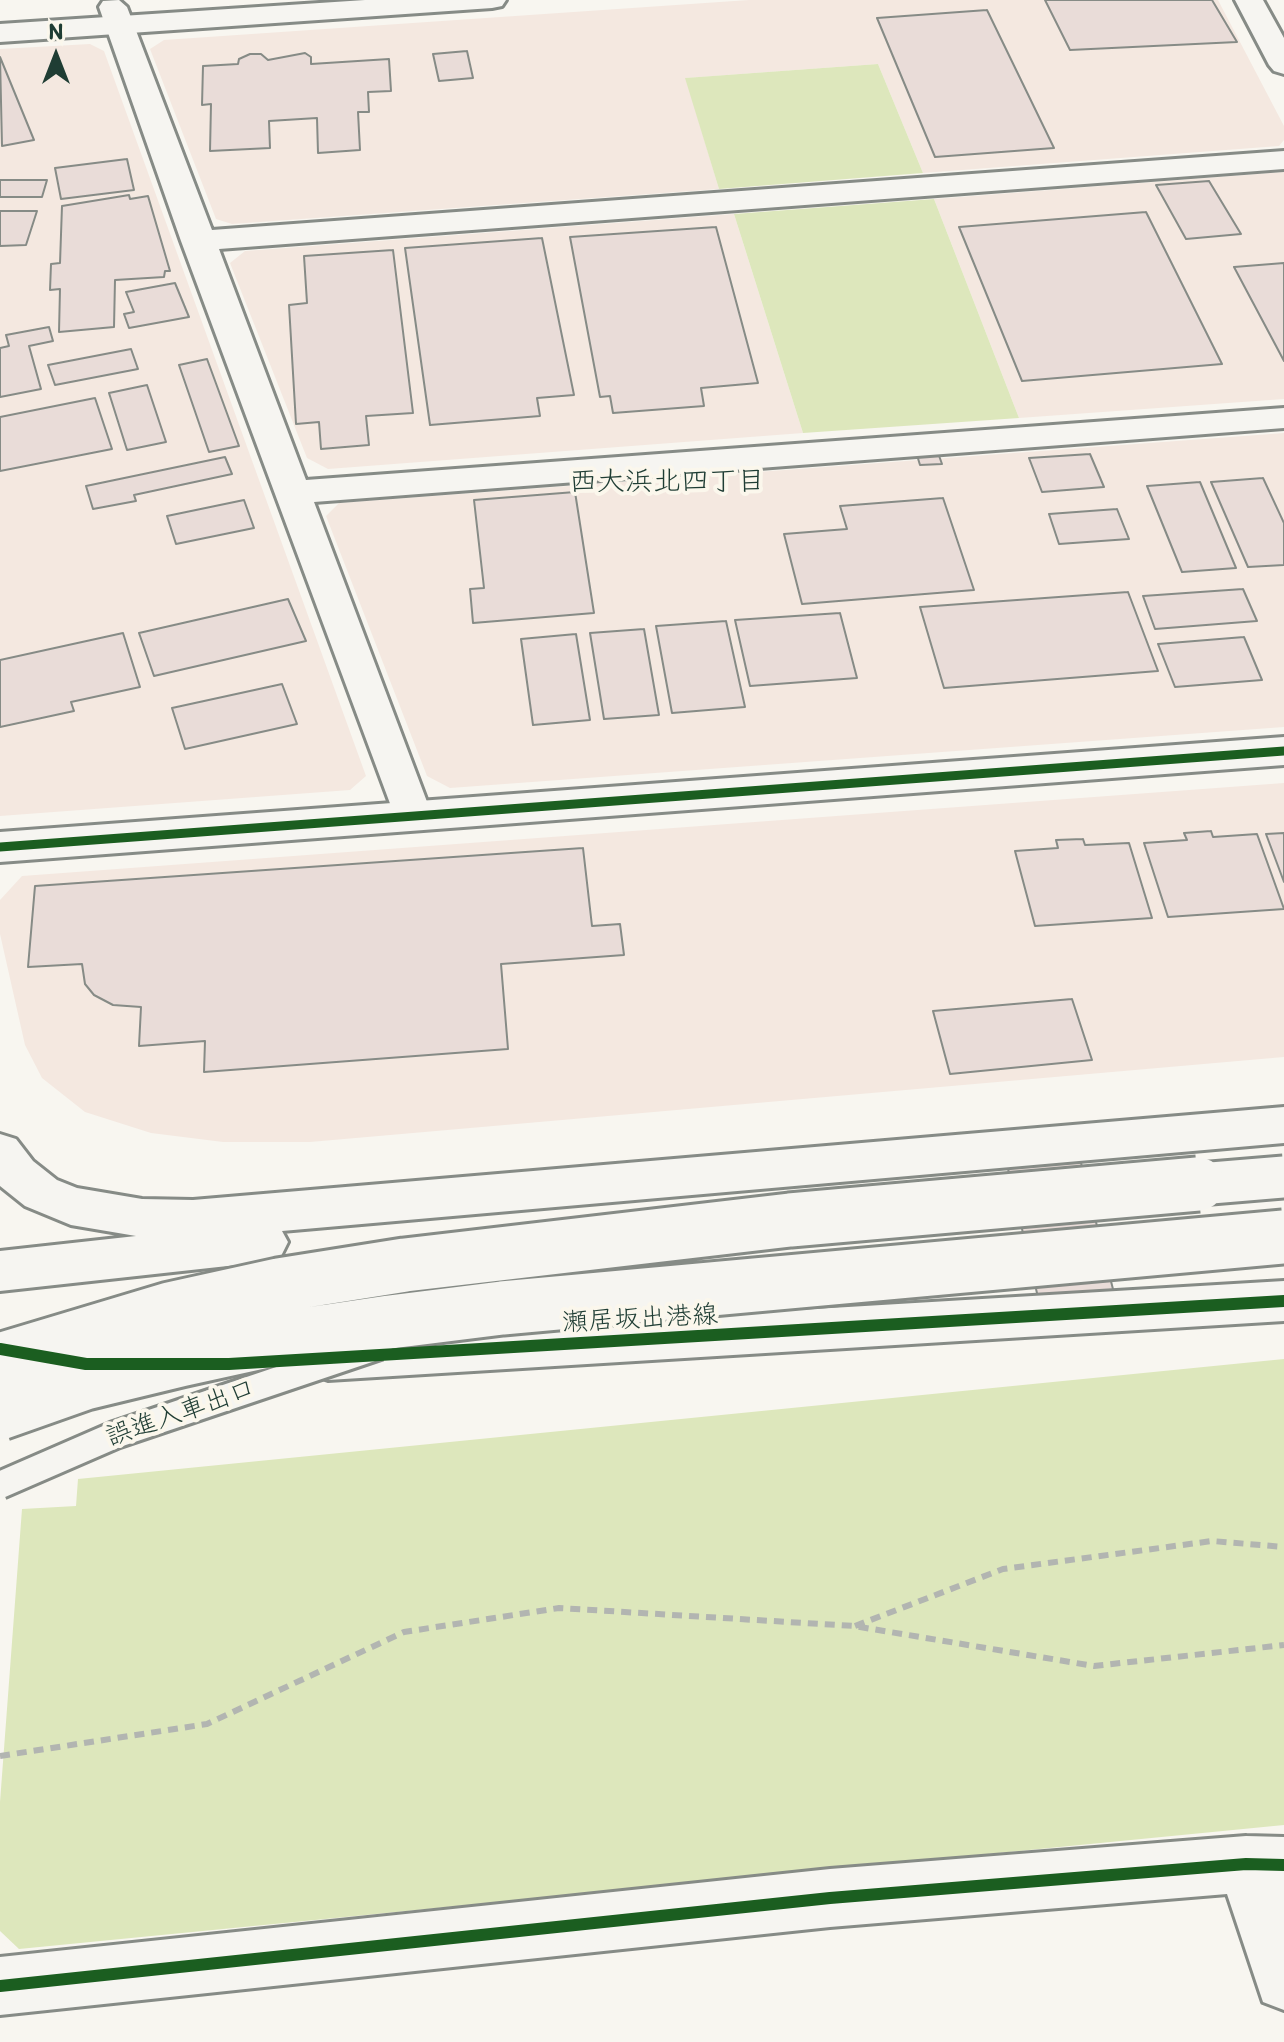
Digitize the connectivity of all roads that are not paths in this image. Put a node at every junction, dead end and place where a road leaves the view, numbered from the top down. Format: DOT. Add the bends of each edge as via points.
graph roads {
  1 [pos="221,0"];
  2 [pos="492,0"];
  3 [pos="1249,0"];
  4 [pos="0,15"];
  5 [pos="116,16"];
  6 [pos="0,33"];
  7 [pos="1284,65"];
  8 [pos="1284,160"];
  9 [pos="197,241"];
  10 [pos="1284,418"];
  11 [pos="293,492"];
  12 [pos="1284,751"];
  13 [pos="412,815"];
  14 [pos="0,847"];
  15 [pos="1284,1125"];
  16 [pos="0,1152"];
  17 [pos="1284,1177"];
  18 [pos="673,1180"];
  19 [pos="1284,1237"];
  20 [pos="0,1271"];
  21 [pos="1284,1301"];
  22 [pos="502,1308"];
  23 [pos="0,1349"];
  24 [pos="0,1360"];
  25 [pos="229,1364"];
  26 [pos="0,1413"];
  27 [pos="0,1442"];
  28 [pos="0,1485"];
  29 [pos="1265,1864"];
  30 [pos="1284,1981"];
  31 [pos="0,1986"];
  1 -- 5 [label="main road"];
  2 -- 5 [label="main road"];
  3 -- 7 [label="main road"];
  4 -- 5 [label="main road"];
  5 -- 6 [label="main road"];
  5 -- 9 [label="main road"];
  8 -- 9 [label="main road"];
  9 -- 11 [label="main road"];
  10 -- 11 [label="main road"];
  11 -- 13 [label="main road"];
  12 -- 13 [label="main road"];
  13 -- 14 [label="main road"];
  15 -- 18 [label="main road"];
  16 -- 18 [label="main road" via="41,1193 71,1206 142,1218 254,1216"];
  17 -- 24 [label="main road, bridge" via="790,1220 405,1265 170,1309"];
  18 -- 20 [label="main road" via="233,1247"];
  19 -- 22 [label="main road, bridge"];
  21 -- 25 [label="main road, 瀬居坂出港線"];
  22 -- 26 [label="main road, bridge" via="261,1342 85,1383"];
  22 -- 28 [label="lane, 誤進入車出口, bridge" via="115,1435"];
  23 -- 25 [label="main road, 瀬居坂出港線" via="86,1364"];
  25 -- 27 [label="main road" via="74,1403 19,1427"];
  29 -- 30 [label="main road"];
  29 -- 31 [label="main road" via="830,1898"];
}
